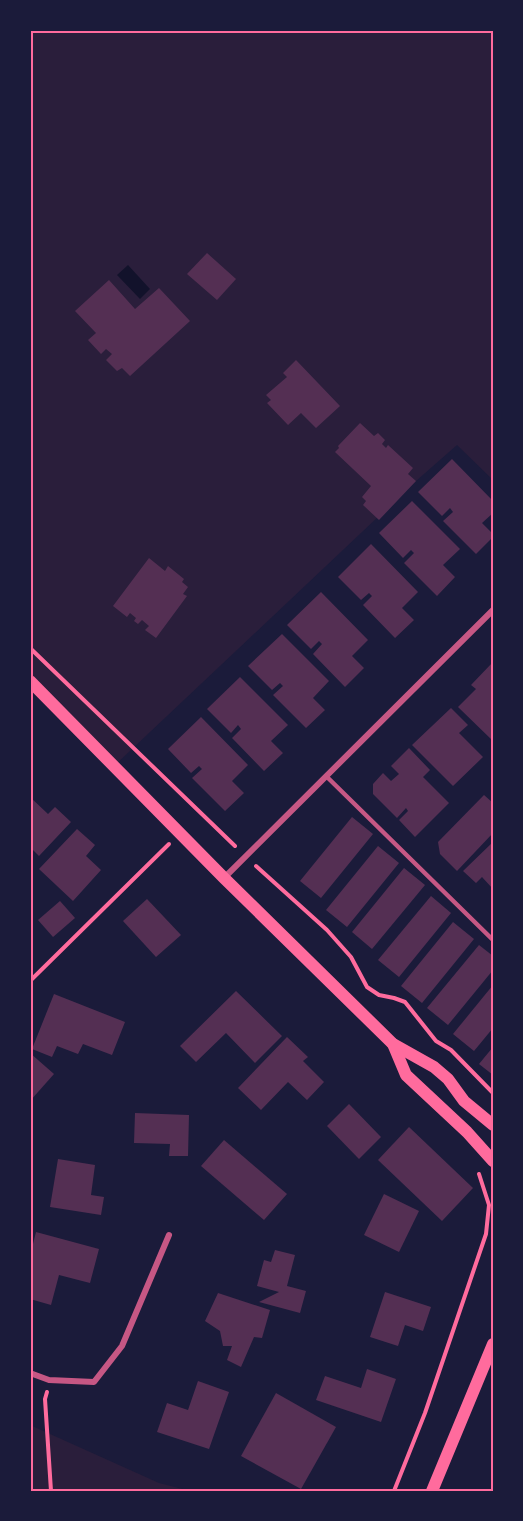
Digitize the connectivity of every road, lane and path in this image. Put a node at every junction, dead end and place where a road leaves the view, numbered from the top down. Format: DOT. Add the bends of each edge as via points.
graph roads {
  1 [pos="493,610"];
  2 [pos="30,648"];
  3 [pos="30,681"];
  4 [pos="326,776"];
  5 [pos="180,833"];
  6 [pos="245,856"];
  7 [pos="224,878"];
  8 [pos="493,940"];
  9 [pos="30,981"];
  10 [pos="393,1044"];
  11 [pos="493,1093"];
  12 [pos="493,1125"];
  13 [pos="479,1145"];
  14 [pos="493,1161"];
  15 [pos="169,1235"];
  16 [pos="493,1344"];
  17 [pos="30,1373"];
  18 [pos="49,1380"];
  19 [pos="51,1491"];
  20 [pos="394,1491"];
  21 [pos="432,1491"];
  1 -- 4 [label="street"];
  2 -- 6 [label="path"];
  3 -- 5 [label="main road"];
  4 -- 6 [label="street"];
  4 -- 8 [label="lane"];
  5 -- 7 [label="main road"];
  5 -- 9 [label="path"];
  6 -- 7 [label="street"];
  6 -- 11 [label="path" via="327,930 351,957 367,987 379,995 405,1002 436,1041 451,1050"];
  7 -- 10 [label="main road"];
  10 -- 12 [label="main road" via="434,1067 464,1101"];
  10 -- 13 [label="main road" via="406,1075"];
  13 -- 14 [label="main road"];
  13 -- 20 [label="path" via="475,1163 489,1205 486,1234"];
  15 -- 18 [label="street" via="122,1346 94,1382"];
  16 -- 21 [label="main road"];
  17 -- 18 [label="street"];
  18 -- 19 [label="path" via="45,1399"];
}
